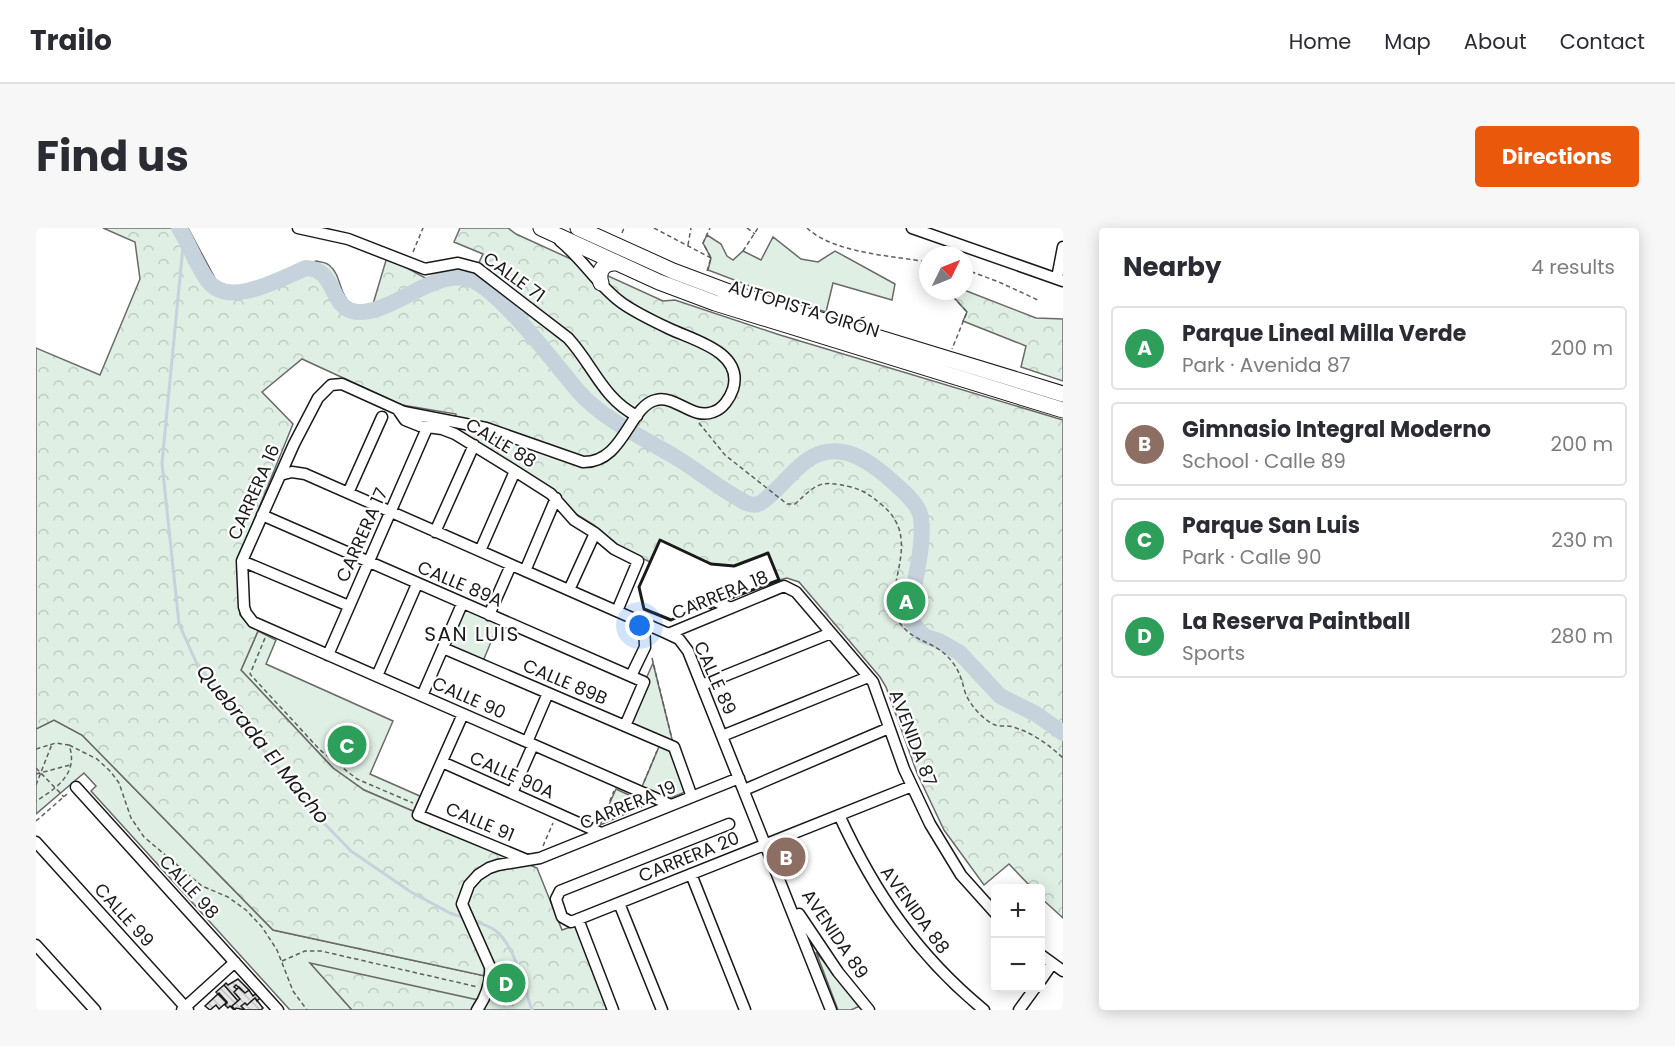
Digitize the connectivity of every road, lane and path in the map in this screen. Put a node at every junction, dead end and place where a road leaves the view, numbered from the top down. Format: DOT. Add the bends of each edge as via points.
graph roads {
  1 [pos="298,228"];
  2 [pos="423,228"];
  3 [pos="542,228"];
  4 [pos="577,228"];
  5 [pos="654,228"];
  6 [pos="691,228"];
  7 [pos="710,228"];
  8 [pos="747,228"];
  9 [pos="758,228"];
  10 [pos="807,228"];
  11 [pos="912,228"];
  12 [pos="755,234"];
  13 [pos="688,246"];
  14 [pos="585,247"];
  15 [pos="1063,247"];
  16 [pos="743,251"];
  17 [pos="711,258"];
  18 [pos="919,260"];
  19 [pos="616,263"];
  20 [pos="409,264"];
  21 [pos="973,272"];
  22 [pos="1060,280"];
  23 [pos="601,283"];
  24 [pos="704,283"];
  25 [pos="956,300"];
  26 [pos="1040,301"];
  27 [pos="948,359"];
  28 [pos="332,385"];
  29 [pos="1063,394"];
  30 [pos="398,410"];
  31 [pos="690,410"];
  32 [pos="1063,410"];
  33 [pos="382,417"];
  34 [pos="635,420"];
  35 [pos="427,428"];
  36 [pos="294,444"];
  37 [pos="474,445"];
  38 [pos="533,445"];
  39 [pos="515,471"];
  40 [pos="305,474"];
  41 [pos="280,475"];
  42 [pos="527,479"];
  43 [pos="348,493"];
  44 [pos="556,498"];
  45 [pos="391,512"];
  46 [pos="262,515"];
  47 [pos="435,532"];
  48 [pos="595,533"];
  49 [pos="480,551"];
  50 [pos="242,561"];
  51 [pos="368,563"];
  52 [pos="511,565"];
  53 [pos="525,571"];
  54 [pos="417,584"];
  55 [pos="784,586"];
  56 [pos="570,590"];
  57 [pos="714,601"];
  58 [pos="462,604"];
  59 [pos="349,606"];
  60 [pos="731,608"];
  61 [pos="617,611"];
  62 [pos="489,615"];
  63 [pos="253,622"];
  64 [pos="644,623"];
  65 [pos="268,628"];
  66 [pos="831,633"];
  67 [pos="668,634"];
  68 [pos="645,647"];
  69 [pos="443,648"];
  70 [pos="328,655"];
  71 [pos="376,676"];
  72 [pos="631,676"];
  73 [pos="868,677"];
  74 [pos="702,685"];
  75 [pos="548,693"];
  76 [pos="422,696"];
  77 [pos="464,714"];
  78 [pos="625,726"];
  79 [pos="889,728"];
  80 [pos="722,736"];
  81 [pos="661,742"];
  82 [pos="530,743"];
  83 [pos="52,744"];
  84 [pos="69,745"];
  85 [pos="674,747"];
  86 [pos="36,749"];
  87 [pos="1063,758"];
  88 [pos="442,762"];
  89 [pos="70,765"];
  90 [pos="36,768"];
  91 [pos="41,773"];
  92 [pos="36,774"];
  93 [pos="739,778"];
  94 [pos="618,782"];
  95 [pos="36,785"];
  96 [pos="912,786"];
  97 [pos="76,787"];
  98 [pos="55,788"];
  99 [pos="744,790"];
  100 [pos="640,792"];
  101 [pos="512,794"];
  102 [pos="64,797"];
  103 [pos="692,797"];
  104 [pos="36,801"];
  105 [pos="671,805"];
  106 [pos="420,811"];
  107 [pos="557,814"];
  108 [pos="839,815"];
  109 [pos="36,821"];
  110 [pos="729,824"];
  111 [pos="599,832"];
  112 [pos="36,842"];
  113 [pos="486,843"];
  114 [pos="765,844"];
  115 [pos="533,860"];
  116 [pos="489,868"];
  117 [pos="777,873"];
  118 [pos="691,874"];
  119 [pos="619,903"];
  120 [pos="991,908"];
  121 [pos="578,920"];
  122 [pos="36,945"];
  123 [pos="1045,958"];
  124 [pos="282,961"];
  125 [pos="235,962"];
  126 [pos="1052,964"];
  127 [pos="1063,971"];
  128 [pos="1045,974"];
  129 [pos="487,990"];
  130 [pos="1032,992"];
  131 [pos="185,1009"];
  132 [pos="95,1010"];
  133 [pos="278,1010"];
  134 [pos="307,1010"];
  135 [pos="477,1010"];
  136 [pos="613,1010"];
  137 [pos="662,1010"];
  138 [pos="745,1010"];
  139 [pos="831,1010"];
  140 [pos="869,1010"];
  141 [pos="984,1010"];
  142 [pos="1019,1010"];
  1 -- 20 [label="street, CALLE 71" via="348,238"];
  2 -- 20 [label="path"];
  3 -- 14 [label="highway, AUTOPISTA GIRÓN"];
  3 -- 23 [label="street"];
  4 -- 14 [label="street"];
  4 -- 24 [label="highway, AUTOPISTA GIRÓN"];
  5 -- 13 [label="path"];
  6 -- 13 [label="path"];
  7 -- 17 [label="path" via="703,243"];
  8 -- 12 [label="path"];
  9 -- 12 [label="path"];
  10 -- 18 [label="path" via="822,239 848,248"];
  11 -- 22 [label="street"];
  12 -- 16 [label="path"];
  13 -- 17 [label="path"];
  14 -- 19 [label="highway, AUTOPISTA GIRÓN"];
  14 -- 23 [label="street" via="591,268"];
  15 -- 22 [label="street"];
  17 -- 24 [label="path"];
  19 -- 23 [label="highway" via="603,268 599,275"];
  19 -- 32 [label="highway, AUTOPISTA GIRÓN" via="716,303"];
  20 -- 34 [label="street, CALLE 71" via="429,269 468,264 486,273 568,338 607,394"];
  21 -- 26 [label="path"];
  23 -- 31 [label="street" via="632,309 712,348 728,360 734,386 725,403 712,413"];
  24 -- 27 [label="highway, AUTOPISTA GIRÓN"];
  25 -- 27 [label="path" via="967,312"];
  27 -- 29 [label="highway, AUTOPISTA GIRÓN"];
  28 -- 30 [label="street, CALLE 88" via="350,386"];
  28 -- 36 [label="street, CARRERA 16" via="318,398"];
  30 -- 35 [label="street, CALLE 88" via="405,420"];
  30 -- 38 [label="street" via="486,428"];
  31 -- 34 [label="street" via="656,400 646,405"];
  31 -- 87 [label="path" via="725,455 787,504 795,504 815,486 833,483 864,490 892,513 902,536 895,597 895,612 901,625 914,637 944,651 955,665 965,694 977,712 996,725 1012,726 1038,737"];
  33 -- 43 [label="street"];
  34 -- 38 [label="street" via="605,457 591,463"];
  35 -- 37 [label="street, CALLE 88" via="449,431"];
  35 -- 45 [label="street, CARRERA 17"];
  36 -- 40 [label="street" via="295,461"];
  36 -- 41 [label="street, CARRERA 16"];
  37 -- 39 [label="street, CALLE 88"];
  37 -- 47 [label="street"];
  38 -- 42 [label="path"];
  39 -- 42 [label="street, CALLE 88"];
  39 -- 49 [label="street"];
  40 -- 41 [label="street, CALLE 89"];
  40 -- 43 [label="street, CALLE 89"];
  41 -- 46 [label="street, CARRERA 16"];
  42 -- 44 [label="street, CALLE 88"];
  43 -- 45 [label="street, CALLE 89"];
  44 -- 48 [label="street, CALLE 88" via="574,520"];
  44 -- 53 [label="street"];
  45 -- 47 [label="street, CALLE 89"];
  45 -- 51 [label="street, CARRERA 17"];
  46 -- 50 [label="street, CARRERA 16"];
  46 -- 51 [label="street, CALLE 89A"];
  47 -- 49 [label="street, CALLE 89"];
  48 -- 56 [label="street"];
  48 -- 61 [label="street, CALLE 88" via="614,549 638,561"];
  49 -- 52 [label="street, CALLE 89"];
  50 -- 59 [label="street"];
  50 -- 63 [label="street, CARRERA 16" via="244,608"];
  51 -- 54 [label="street, CALLE 89A"];
  51 -- 59 [label="street, CARRERA 17"];
  52 -- 53 [label="street, CALLE 89"];
  52 -- 62 [label="street"];
  53 -- 56 [label="street, CALLE 89"];
  54 -- 58 [label="street, CALLE 89A"];
  54 -- 71 [label="street"];
  55 -- 60 [label="street, CARRERA 18"];
  55 -- 66 [label="street, AVENIDA 87" via="796,592"];
  56 -- 61 [label="street, CALLE 89"];
  57 -- 60 [label="street"];
  58 -- 62 [label="street, CALLE 89A"];
  58 -- 69 [label="street"];
  59 -- 70 [label="street, CARRERA 17"];
  60 -- 67 [label="street, CARRERA 18"];
  61 -- 64 [label="street, CALLE 89"];
  62 -- 72 [label="street, CALLE 89A"];
  63 -- 65 [label="street, CALLE 90"];
  64 -- 67 [label="street, CALLE 89"];
  64 -- 68 [label="street"];
  65 -- 70 [label="street, CALLE 90"];
  65 -- 106 [label="path" via="250,674 320,750 357,779"];
  66 -- 73 [label="street, AVENIDA 87"];
  66 -- 74 [label="street"];
  67 -- 74 [label="street, CALLE 89" via="685,646"];
  68 -- 72 [label="street"];
  68 -- 85 [label="path" via="649,647"];
  69 -- 75 [label="street, CALLE 89B"];
  69 -- 76 [label="street"];
  70 -- 71 [label="street, CALLE 90"];
  71 -- 76 [label="street, CALLE 90"];
  72 -- 78 [label="street, CALLE 89A" via="644,682"];
  73 -- 79 [label="street, AVENIDA 87" via="879,695"];
  73 -- 80 [label="street"];
  74 -- 80 [label="street, CALLE 89"];
  75 -- 78 [label="street, CALLE 89B"];
  75 -- 82 [label="street"];
  76 -- 77 [label="street, CALLE 90"];
  77 -- 82 [label="street, CALLE 90"];
  77 -- 88 [label="street"];
  78 -- 81 [label="street, CALLE 89B"];
  79 -- 96 [label="street, AVENIDA 87"];
  79 -- 99 [label="street"];
  80 -- 93 [label="street, CALLE 89"];
  81 -- 85 [label="street, CALLE 89B"];
  81 -- 100 [label="path"];
  82 -- 94 [label="street, CALLE 90"];
  82 -- 101 [label="street"];
  83 -- 84 [label="path"];
  83 -- 86 [label="path"];
  83 -- 91 [label="path"];
  84 -- 89 [label="path"];
  84 -- 124 [label="path" via="97,759 111,772 144,837 202,886 246,910 262,927"];
  85 -- 103 [label="street"];
  88 -- 101 [label="street, CALLE 90A"];
  88 -- 106 [label="street"];
  89 -- 91 [label="path"];
  89 -- 98 [label="path" via="68,774"];
  90 -- 91 [label="path"];
  91 -- 92 [label="path"];
  91 -- 95 [label="path"];
  91 -- 98 [label="path"];
  93 -- 99 [label="street, CALLE 89"];
  93 -- 103 [label="street, CARRERA 19"];
  94 -- 100 [label="street, CALLE 90"];
  94 -- 111 [label="path"];
  96 -- 108 [label="street, CARRERA 20"];
  96 -- 120 [label="street, AVENIDA 87" via="953,863"];
  97 -- 102 [label="path"];
  97 -- 125 [label="street, CALLE 98"];
  98 -- 102 [label="path"];
  98 -- 104 [label="path"];
  99 -- 114 [label="street, CALLE 89"];
  100 -- 105 [label="street, CALLE 90"];
  101 -- 107 [label="street, CALLE 90A"];
  102 -- 109 [label="path"];
  103 -- 105 [label="street, CARRERA 19"];
  105 -- 111 [label="street, CARRERA 19"];
  106 -- 113 [label="street, CALLE 91"];
  107 -- 111 [label="street, CALLE 90A"];
  107 -- 115 [label="path"];
  108 -- 114 [label="street, CARRERA 20"];
  108 -- 141 [label="street, AVENIDA 88" via="894,915 933,963"];
  110 -- 121 [label="street" via="560,891 556,899 562,917 571,922"];
  111 -- 115 [label="street, CARRERA 19"];
  112 -- 131 [label="street, CALLE 99"];
  113 -- 115 [label="street, CALLE 91"];
  113 -- 116 [label="street" via="492,855"];
  114 -- 117 [label="street, CALLE 89"];
  114 -- 118 [label="street, CARRERA 20"];
  115 -- 116 [label="street, CARRERA 19"];
  116 -- 129 [label="street" via="469,885 462,904 490,967"];
  117 -- 139 [label="street, CALLE 89"];
  117 -- 140 [label="street, AVENIDA 89" via="821,948"];
  118 -- 119 [label="street, CARRERA 20"];
  118 -- 138 [label="street"];
  119 -- 121 [label="street, CARRERA 20"];
  119 -- 137 [label="street"];
  121 -- 136 [label="street"];
  122 -- 132 [label="street"];
  123 -- 126 [label="street"];
  124 -- 129 [label="path" via="305,951 321,951"];
  124 -- 134 [label="path" via="293,991"];
  125 -- 131 [label="street"];
  125 -- 133 [label="street, CALLE 98"];
  126 -- 127 [label="street"];
  126 -- 128 [label="street"];
  129 -- 135 [label="street"];
  130 -- 142 [label="street"];
}
